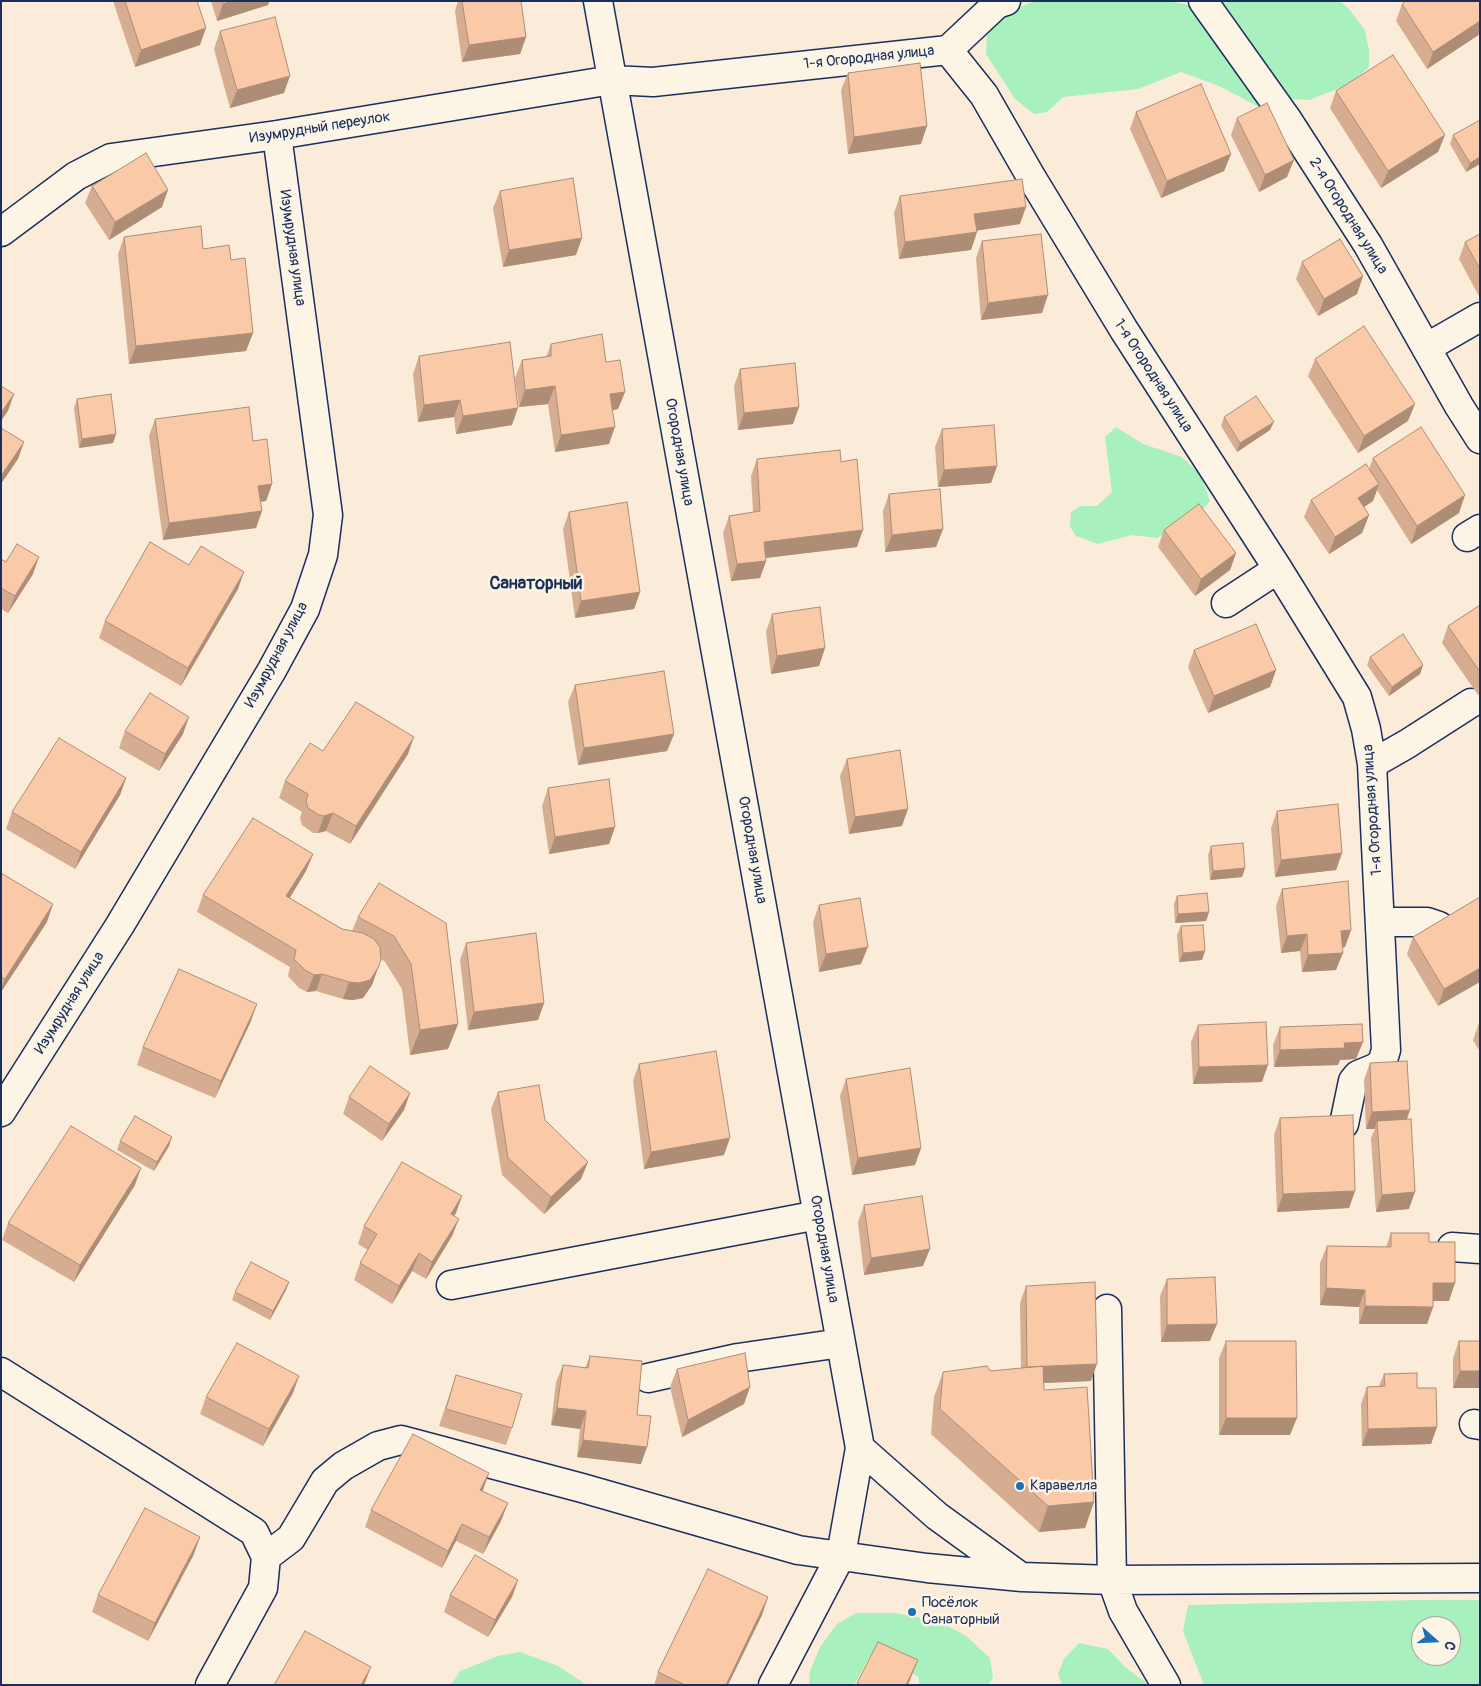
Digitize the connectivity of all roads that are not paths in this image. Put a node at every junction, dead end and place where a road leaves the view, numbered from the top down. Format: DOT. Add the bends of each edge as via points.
graph roads {
  1 [pos="598,1"];
  2 [pos="1006,1"];
  3 [pos="1203,1"];
  4 [pos="948,50"];
  5 [pos="612,80"];
  6 [pos="276,135"];
  7 [pos="1,232"];
  8 [pos="1480,317"];
  9 [pos="1426,348"];
  10 [pos="1480,439"];
  11 [pos="1278,569"];
  12 [pos="1226,603"];
  13 [pos="1471,703"];
  14 [pos="1372,764"];
  15 [pos="1380,922"];
  16 [pos="1438,926"];
  17 [pos="1,1112"];
  18 [pos="1344,1124"];
  19 [pos="818,1215"];
  20 [pos="1452,1247"];
  21 [pos="1480,1249"];
  22 [pos="451,1286"];
  23 [pos="1108,1308"];
  24 [pos="841,1343"];
  25 [pos="1,1372"];
  26 [pos="648,1378"];
  27 [pos="860,1448"];
  28 [pos="841,1555"];
  29 [pos="266,1558"];
  30 [pos="1022,1577"];
  31 [pos="1480,1578"];
  32 [pos="1112,1580"];
  33 [pos="210,1685"];
  34 [pos="773,1685"];
  35 [pos="1166,1685"];
  1 -- 5 [label="street, Огородная улица"];
  2 -- 4 [label="street" via="998,4"];
  3 -- 9 [label="street, 2-я Огородная улица" via="1363,236"];
  4 -- 5 [label="street, 1-я Огородная улица" via="653,82"];
  4 -- 11 [label="street, 1-я Огородная улица" via="984,95 1124,330"];
  5 -- 6 [label="street, Изумрудный переулок"];
  5 -- 19 [label="street, Огородная улица"];
  6 -- 7 [label="street, Изумрудный переулок" via="111,158 76,176"];
  6 -- 17 [label="street, Изумрудная улица" via="328,515 324,555 305,609 272,670 120,925"];
  8 -- 9 [label="street"];
  9 -- 10 [label="street, 2-я Огородная улица"];
  11 -- 12 [label="street"];
  11 -- 14 [label="street, 1-я Огородная улица" via="1357,697"];
  13 -- 14 [label="street"];
  14 -- 15 [label="street, 1-я Огородная улица"];
  15 -- 16 [label="street" via="1427,922"];
  15 -- 18 [label="street, 1-я Огородная улица" via="1386,1050 1382,1063 1358,1074 1353,1081"];
  19 -- 22 [label="street"];
  19 -- 24 [label="street, Огородная улица"];
  20 -- 21 [label="street"];
  23 -- 32 [label="street"];
  24 -- 26 [label="street" via="738,1358"];
  24 -- 27 [label="street, Огородная улица"];
  25 -- 29 [label="street" via="254,1532"];
  27 -- 28 [label="street, Огородная улица"];
  27 -- 30 [label="street" via="937,1516"];
  28 -- 29 [label="street" via="798,1550 401,1440 378,1446 343,1466 325,1481 291,1538"];
  28 -- 30 [label="street" via="927,1568"];
  28 -- 34 [label="street, Огородная улица"];
  29 -- 33 [label="street" via="263,1588"];
  30 -- 32 [label="street"];
  31 -- 32 [label="street"];
  32 -- 35 [label="street" via="1123,1611"];
}
